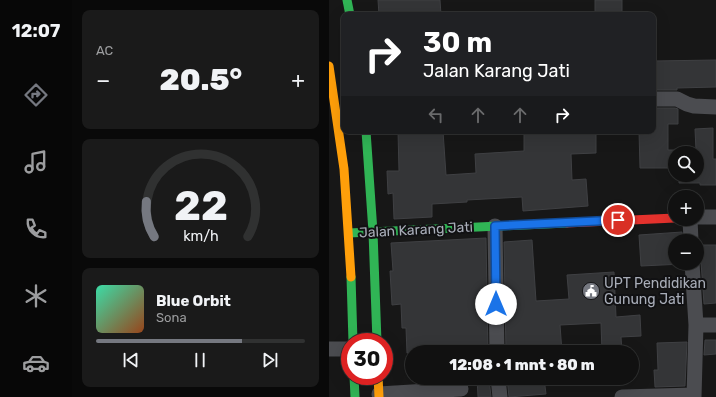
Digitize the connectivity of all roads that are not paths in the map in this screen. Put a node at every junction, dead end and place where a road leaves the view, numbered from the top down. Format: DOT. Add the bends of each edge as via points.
graph roads {
  1 [pos="347,0"];
  2 [pos="349,12"];
  3 [pos="329,66"];
  4 [pos="656,98"];
  5 [pos="716,107"];
  6 [pos="366,134"];
  7 [pos="716,217"];
  8 [pos="668,218"];
  9 [pos="704,218"];
  10 [pos="495,226"];
  11 [pos="373,232"];
  12 [pos="349,233"];
  13 [pos="692,270"];
  14 [pos="696,325"];
  15 [pos="716,325"];
  16 [pos="353,333"];
  17 [pos="377,333"];
  18 [pos="497,345"];
  19 [pos="329,349"];
  20 [pos="341,349"];
  21 [pos="354,385"];
  22 [pos="378,385"];
  23 [pos="498,385"];
  24 [pos="461,389"];
  25 [pos="379,395"];
  26 [pos="694,396"];
  27 [pos="355,397"];
  28 [pos="499,397"];
  29 [pos="622,397"];
  1 -- 2 [label="main road"];
  3 -- 12 [label="main road" via="337,111"];
  4 -- 5 [label="street" via="677,99 694,106"];
  6 -- 11 [label="main road"];
  7 -- 9 [label="street"];
  8 -- 10 [label="main road, Jalan Karang Jati"];
  10 -- 11 [label="main road, Jalan Karang Jati"];
  10 -- 18 [label="street"];
  11 -- 12 [label="main road, Jalan Karang Jati"];
  11 -- 17 [label="main road"];
  12 -- 16 [label="main road"];
  13 -- 14 [label="street"];
  14 -- 15 [label="street"];
  14 -- 26 [label="street"];
  19 -- 20 [label="street"];
  21 -- 27 [label="main road"];
  22 -- 25 [label="main road"];
  23 -- 28 [label="street"];
  24 -- 25 [label="street"];
  26 -- 29 [label="street"];
}
